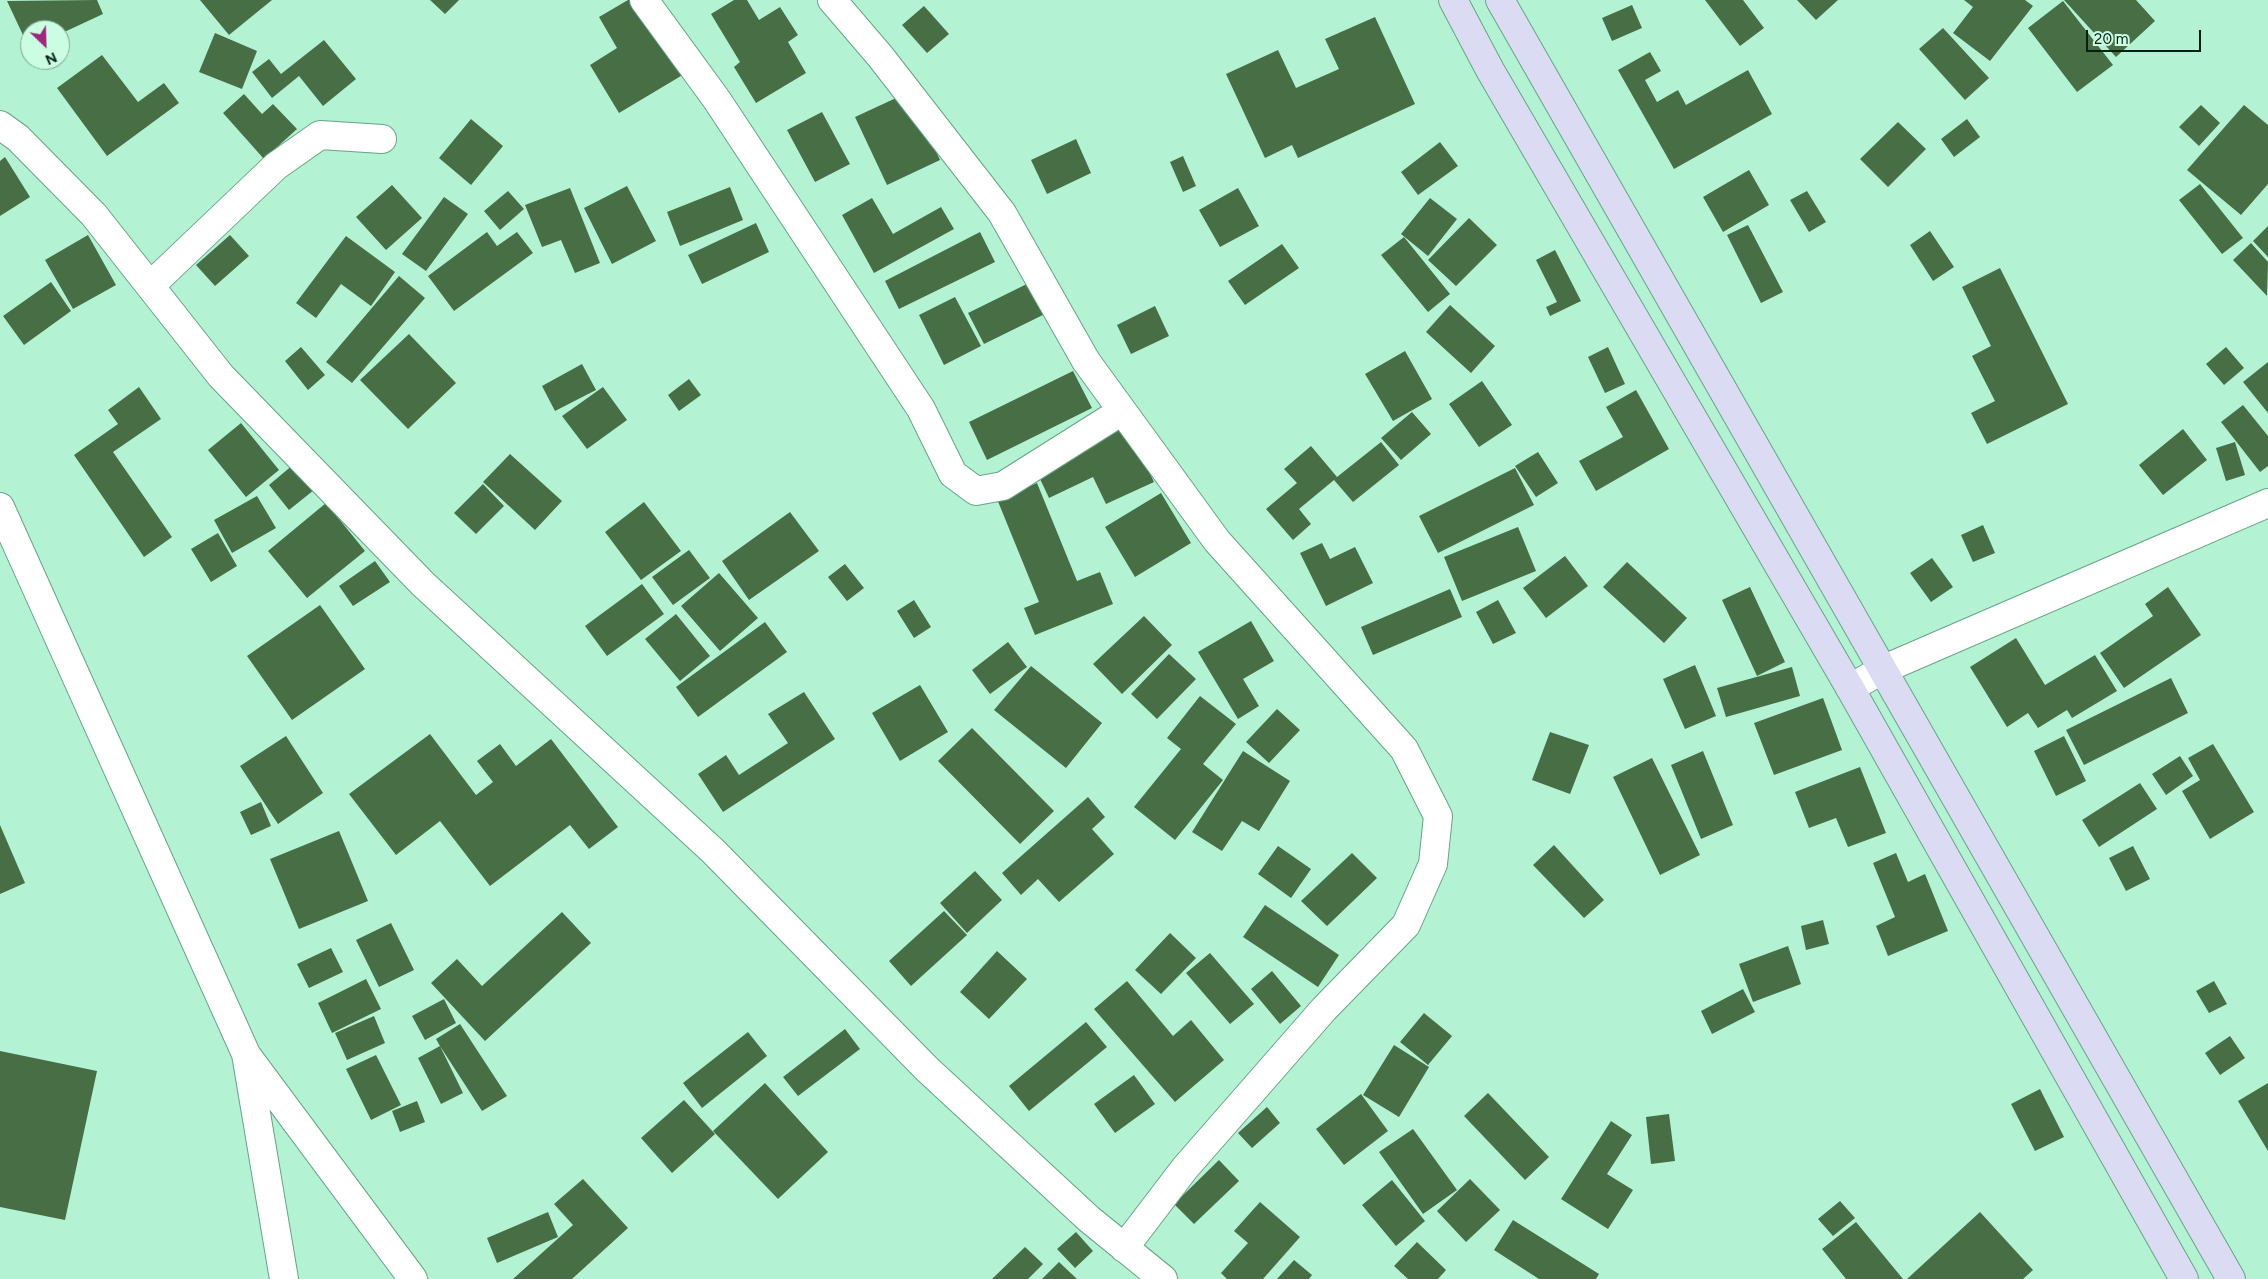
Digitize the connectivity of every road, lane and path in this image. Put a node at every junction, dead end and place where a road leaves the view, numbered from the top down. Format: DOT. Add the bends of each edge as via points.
graph roads {
  1 [pos="644,0"];
  2 [pos="832,0"];
  3 [pos="1453,0"];
  4 [pos="1500,0"];
  5 [pos="0,125"];
  6 [pos="382,139"];
  7 [pos="150,286"];
  8 [pos="1122,411"];
  9 [pos="2268,503"];
  10 [pos="0,507"];
  11 [pos="1884,669"];
  12 [pos="1850,688"];
  13 [pos="246,1054"];
  14 [pos="1124,1248"];
  15 [pos="284,1279"];
  16 [pos="413,1279"];
  17 [pos="1163,1279"];
  18 [pos="2184,1279"];
  19 [pos="2231,1279"];
  1 -- 8 [label="street" via="717,100 920,409 953,474 976,491 1003,486"];
  2 -- 8 [label="street" via="880,56 1002,213 1086,361"];
  3 -- 12 [label="main road" via="1490,70"];
  4 -- 11 [label="main road"];
  5 -- 7 [label="street" via="18,138 94,215"];
  6 -- 7 [label="street" via="320,135 276,166"];
  7 -- 14 [label="street" via="221,376 423,584 713,851 927,1069"];
  8 -- 14 [label="street" via="1217,541 1404,749 1438,816 1433,864 1406,925 1305,1031 1185,1168"];
  9 -- 11 [label="street"];
  10 -- 13 [label="street"];
  11 -- 12 [label="street"];
  11 -- 19 [label="main road"];
  12 -- 18 [label="main road"];
  13 -- 15 [label="street"];
  13 -- 16 [label="street"];
  14 -- 17 [label="street"];
}
